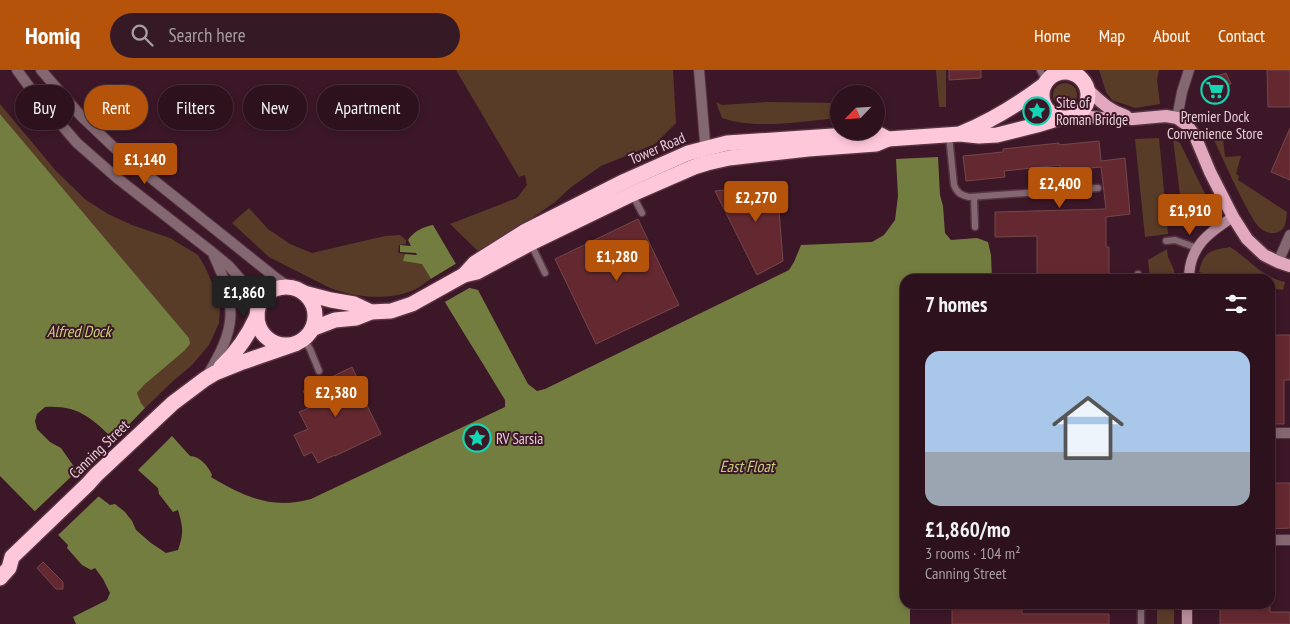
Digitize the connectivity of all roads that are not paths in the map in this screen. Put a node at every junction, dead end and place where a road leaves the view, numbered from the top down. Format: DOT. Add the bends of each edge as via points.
graph roads {
  1 [pos="17,70"];
  2 [pos="41,70"];
  3 [pos="699,70"];
  4 [pos="1189,70"];
  5 [pos="1047,77"];
  6 [pos="1085,80"];
  7 [pos="1064,118"];
  8 [pos="1133,118"];
  9 [pos="1177,118"];
  10 [pos="954,134"];
  11 [pos="888,139"];
  12 [pos="705,148"];
  13 [pos="707,163"];
  14 [pos="628,188"];
  15 [pos="1098,188"];
  16 [pos="974,197"];
  17 [pos="642,213"];
  18 [pos="1233,217"];
  19 [pos="975,227"];
  20 [pos="1290,235"];
  21 [pos="528,238"];
  22 [pos="1166,241"];
  23 [pos="1197,248"];
  24 [pos="212,252"];
  25 [pos="1284,264"];
  26 [pos="545,273"];
  27 [pos="1190,274"];
  28 [pos="289,287"];
  29 [pos="304,293"];
  30 [pos="258,311"];
  31 [pos="371,312"];
  32 [pos="314,328"];
  33 [pos="300,342"];
  34 [pos="319,371"];
  35 [pos="210,376"];
  36 [pos="1290,433"];
  37 [pos="1275,434"];
  38 [pos="1275,540"];
  39 [pos="1290,540"];
  40 [pos="6,558"];
  41 [pos="0,578"];
  42 [pos="1141,609"];
  43 [pos="1187,609"];
  44 [pos="1141,624"];
  45 [pos="1187,624"];
  1 -- 24 [label="street" via="77,143"];
  2 -- 28 [label="street" via="81,116 121,154"];
  3 -- 12 [label="street"];
  4 -- 9 [label="street"];
  5 -- 6 [label="highway" via="1066,72"];
  5 -- 7 [label="highway" via="1042,97 1045,106"];
  5 -- 10 [label="highway, Tower Road" via="1020,102 989,121"];
  6 -- 7 [label="highway" via="1088,98 1084,108 1076,116"];
  6 -- 8 [label="main road" via="1103,105"];
  7 -- 8 [label="main road"];
  7 -- 10 [label="highway, Tower Road" via="997,134"];
  8 -- 9 [label="main road"];
  9 -- 18 [label="main road" via="1195,136"];
  10 -- 11 [label="highway, Tower Road"];
  10 -- 16 [label="lane" via="954,185 960,194"];
  11 -- 12 [label="highway, Tower Road" via="876,133 727,143"];
  11 -- 13 [label="highway, Tower Road" via="876,144 808,149"];
  12 -- 13 [label="street"];
  12 -- 14 [label="highway, Tower Road" via="688,153"];
  13 -- 14 [label="highway, Tower Road"];
  14 -- 17 [label="lane"];
  14 -- 21 [label="highway, Tower Road"];
  15 -- 16 [label="lane"];
  16 -- 19 [label="lane"];
  18 -- 23 [label="main road" via="1213,230"];
  18 -- 25 [label="main road" via="1247,239 1264,255"];
  20 -- 25 [label="street"];
  21 -- 26 [label="lane"];
  21 -- 31 [label="highway, Tower Road" via="475,263 464,275 412,304 391,311"];
  22 -- 23 [label="lane" via="1176,240"];
  23 -- 27 [label="main road"];
  24 -- 30 [label="street" via="249,290"];
  24 -- 35 [label="street" via="232,313 229,332"];
  28 -- 29 [label="highway"];
  28 -- 30 [label="highway" via="271,291"];
  29 -- 31 [label="highway, Tower Road" via="354,304"];
  29 -- 32 [label="highway" via="315,308"];
  30 -- 33 [label="highway" via="260,330 269,340 282,345"];
  30 -- 35 [label="highway, Canning Street" via="242,345"];
  31 -- 32 [label="highway, Tower Road"];
  32 -- 33 [label="highway"];
  33 -- 34 [label="lane" via="310,348"];
  33 -- 35 [label="highway, Canning Street"];
  35 -- 40 [label="highway, Canning Street" via="173,403"];
  36 -- 37 [label="street"];
  38 -- 39 [label="street"];
  40 -- 41 [label="highway, Canning Street" via="9,568"];
  42 -- 44 [label="lane"];
  43 -- 45 [label="main road"];
}
